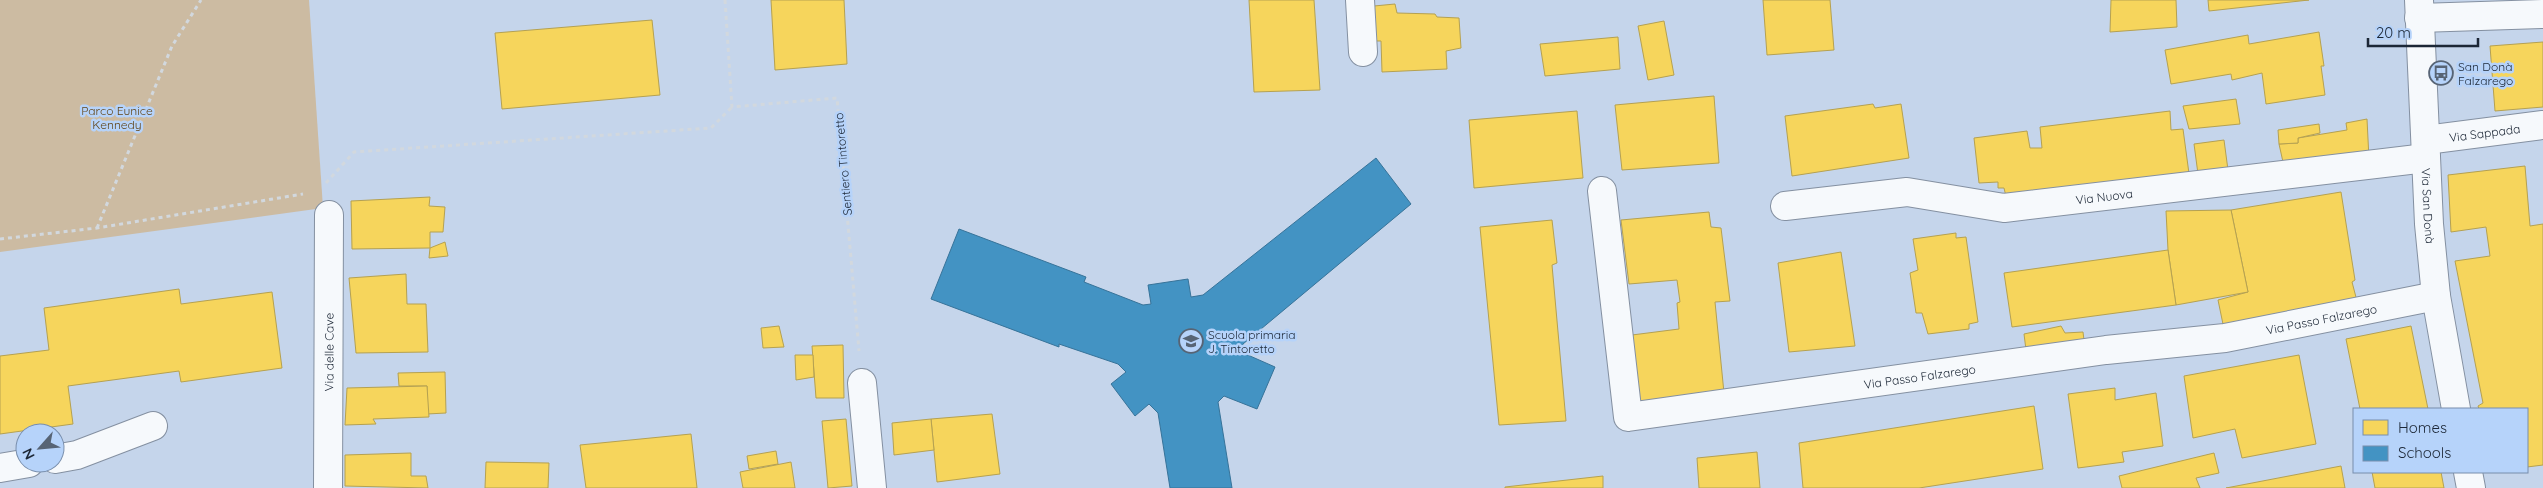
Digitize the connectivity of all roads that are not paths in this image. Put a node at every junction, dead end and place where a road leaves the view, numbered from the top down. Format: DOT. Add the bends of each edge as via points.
graph roads {
  1 [pos="1360,0"];
  2 [pos="2419,9"];
  3 [pos="2543,14"];
  4 [pos="1363,52"];
  5 [pos="2543,125"];
  6 [pos="2426,149"];
  7 [pos="1602,191"];
  8 [pos="1785,206"];
  9 [pos="329,215"];
  10 [pos="2436,296"];
  11 [pos="862,383"];
  12 [pos="2456,408"];
  13 [pos="153,426"];
  14 [pos="65,458"];
  15 [pos="15,465"];
  16 [pos="0,468"];
  17 [pos="2468,473"];
  18 [pos="328,488"];
  19 [pos="872,488"];
  20 [pos="2471,488"];
  1 -- 4 [label="street"];
  2 -- 3 [label="street"];
  2 -- 6 [label="street, Via San Donà"];
  5 -- 6 [label="street, Via Sappada"];
  6 -- 8 [label="street, Via Nuova" via="2004,208 1907,192"];
  6 -- 10 [label="street, Via San Donà"];
  7 -- 10 [label="street, Via Passo Falzarego" via="1628,417 2106,350 2225,338"];
  9 -- 18 [label="street, Via delle Cave"];
  10 -- 12 [label="street, Via San Donà"];
  11 -- 19 [label="street"];
  13 -- 14 [label="street" via="77,456"];
  15 -- 16 [label="street"];
  17 -- 20 [label="street"];
}
